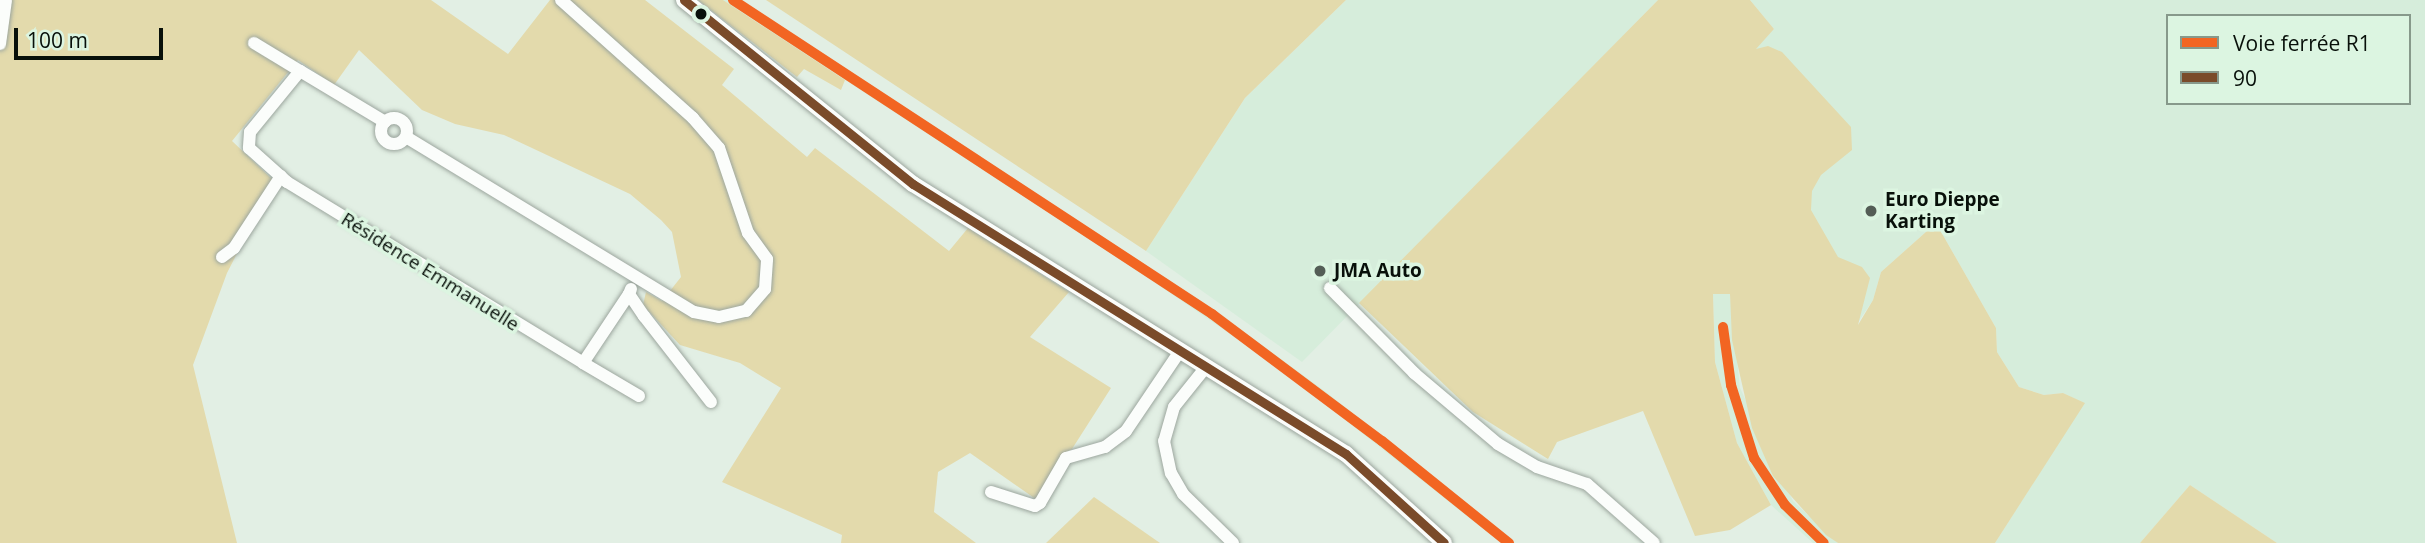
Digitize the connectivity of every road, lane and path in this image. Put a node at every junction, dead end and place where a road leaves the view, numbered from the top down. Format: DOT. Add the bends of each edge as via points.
graph roads {
  1 [pos="6,0"];
  2 [pos="561,0"];
  3 [pos="684,0"];
  4 [pos="254,43"];
  5 [pos="0,44"];
  6 [pos="300,71"];
  7 [pos="385,122"];
  8 [pos="406,137"];
  9 [pos="281,176"];
  10 [pos="222,257"];
  11 [pos="635,278"];
  12 [pos="1330,288"];
  13 [pos="629,294"];
  14 [pos="1180,351"];
  15 [pos="583,363"];
  16 [pos="1206,367"];
  17 [pos="639,396"];
  18 [pos="711,402"];
  19 [pos="991,492"];
  20 [pos="1233,543"];
  21 [pos="1444,543"];
  22 [pos="1654,543"];
  1 -- 5 [label="street"];
  2 -- 11 [label="street" via="693,118 719,148 744,224 767,260 765,289 746,310 719,317 694,312"];
  3 -- 14 [label="main road" via="913,184"];
  4 -- 6 [label="street"];
  6 -- 7 [label="street"];
  6 -- 9 [label="street, Résidence Emmanuelle" via="279,92 249,136 254,158"];
  7 -- 8 [label="street" via="401,119 407,126"];
  7 -- 8 [label="street" via="381,134 387,142 397,144"];
  8 -- 11 [label="street"];
  9 -- 10 [label="street" via="234,248"];
  9 -- 15 [label="street, Résidence Emmanuelle" via="508,321"];
  11 -- 13 [label="street"];
  12 -- 22 [label="street" via="1414,373 1498,444 1537,467 1587,484"];
  13 -- 15 [label="street"];
  13 -- 18 [label="street"];
  14 -- 16 [label="main road"];
  14 -- 19 [label="street" via="1126,431 1105,447 1066,458 1040,503 1035,506"];
  15 -- 17 [label="street, Résidence Emmanuelle"];
  16 -- 20 [label="street" via="1174,407 1164,441 1182,494"];
  16 -- 21 [label="main road" via="1346,454"];
}
